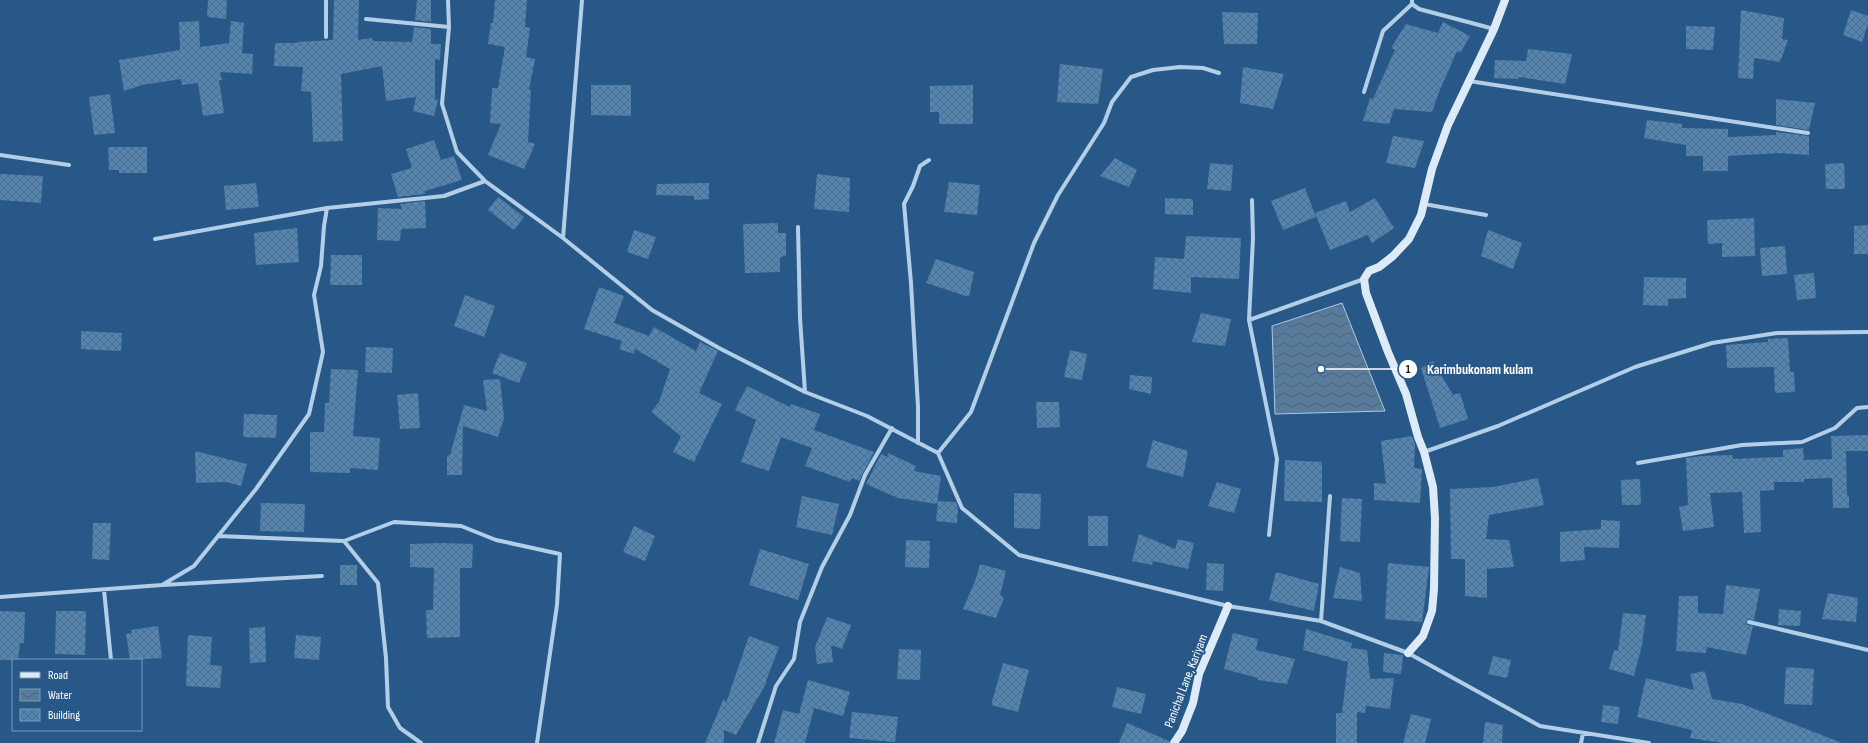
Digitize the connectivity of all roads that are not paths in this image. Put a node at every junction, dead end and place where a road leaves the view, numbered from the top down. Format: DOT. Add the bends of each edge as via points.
graph roads {
  1 [pos="326,0"];
  2 [pos="448,0"];
  3 [pos="582,0"];
  4 [pos="1505,0"];
  5 [pos="1412,2"];
  6 [pos="366,19"];
  7 [pos="449,27"];
  8 [pos="1494,30"];
  9 [pos="326,37"];
  10 [pos="1219,73"];
  11 [pos="1469,81"];
  12 [pos="1364,92"];
  13 [pos="1808,133"];
  14 [pos="0,155"];
  15 [pos="929,160"];
  16 [pos="69,165"];
  17 [pos="485,181"];
  18 [pos="1252,200"];
  19 [pos="1424,204"];
  20 [pos="327,208"];
  21 [pos="1486,216"];
  22 [pos="798,227"];
  23 [pos="563,238"];
  24 [pos="155,239"];
  25 [pos="1364,279"];
  26 [pos="1249,320"];
  27 [pos="1868,332"];
  28 [pos="805,392"];
  29 [pos="1868,407"];
  30 [pos="892,428"];
  31 [pos="918,443"];
  32 [pos="1424,452"];
  33 [pos="938,453"];
  34 [pos="1638,463"];
  35 [pos="1330,496"];
  36 [pos="1269,535"];
  37 [pos="218,536"];
  38 [pos="344,541"];
  39 [pos="322,576"];
  40 [pos="162,584"];
  41 [pos="104,590"];
  42 [pos="0,597"];
  43 [pos="1228,606"];
  44 [pos="1321,621"];
  45 [pos="1749,622"];
  46 [pos="1868,650"];
  47 [pos="1408,653"];
  48 [pos="111,659"];
  49 [pos="1583,733"];
  50 [pos="420,743"];
  51 [pos="537,743"];
  52 [pos="758,743"];
  53 [pos="1174,743"];
  54 [pos="1581,743"];
  55 [pos="1649,743"];
  1 -- 9 [label="street"];
  2 -- 7 [label="street"];
  3 -- 23 [label="street"];
  4 -- 8 [label="street"];
  5 -- 8 [label="street" via="1419,9"];
  5 -- 12 [label="street" via="1384,31"];
  6 -- 7 [label="street"];
  7 -- 17 [label="street" via="442,104 457,152"];
  8 -- 11 [label="street"];
  10 -- 33 [label="street" via="1203,68 1153,70 1131,77 1112,102 1104,123 1058,195 1034,243 971,412"];
  11 -- 13 [label="street"];
  11 -- 19 [label="street" via="1446,130 1432,169"];
  14 -- 16 [label="street"];
  15 -- 31 [label="street" via="920,166 904,204 911,283"];
  17 -- 20 [label="street" via="444,196"];
  17 -- 23 [label="street"];
  18 -- 26 [label="street"];
  19 -- 21 [label="street"];
  19 -- 25 [label="street" via="1409,239 1393,256 1369,271"];
  20 -- 24 [label="street"];
  20 -- 37 [label="street" via="321,266 314,296 323,352 310,414 256,489"];
  22 -- 28 [label="street"];
  23 -- 28 [label="street" via="652,310"];
  25 -- 26 [label="street"];
  25 -- 32 [label="street" via="1366,293 1406,394"];
  26 -- 36 [label="street" via="1277,460"];
  27 -- 32 [label="street" via="1777,333 1712,343 1635,367 1498,426"];
  28 -- 30 [label="street"];
  29 -- 34 [label="street" via="1857,408 1835,428 1802,442 1742,445"];
  30 -- 31 [label="street"];
  30 -- 52 [label="street" via="865,475 850,515 822,567 800,622 794,659 776,686"];
  31 -- 33 [label="street"];
  32 -- 47 [label="street" via="1433,487 1434,590 1432,610 1423,636"];
  33 -- 43 [label="street" via="962,508 1019,555"];
  35 -- 44 [label="street"];
  37 -- 38 [label="street"];
  37 -- 40 [label="street" via="194,566"];
  38 -- 50 [label="street" via="378,583 388,707 400,728"];
  38 -- 51 [label="street" via="394,522 461,526 496,540 560,554 557,605"];
  39 -- 40 [label="street"];
  40 -- 41 [label="street"];
  41 -- 42 [label="street"];
  41 -- 48 [label="street"];
  43 -- 44 [label="street"];
  43 -- 53 [label="street, Panichal Lane, Kariyam" via="1199,674 1193,703 1182,731"];
  44 -- 47 [label="street"];
  45 -- 46 [label="street"];
  47 -- 49 [label="street" via="1540,726"];
  49 -- 54 [label="street"];
  49 -- 55 [label="street"];
}
